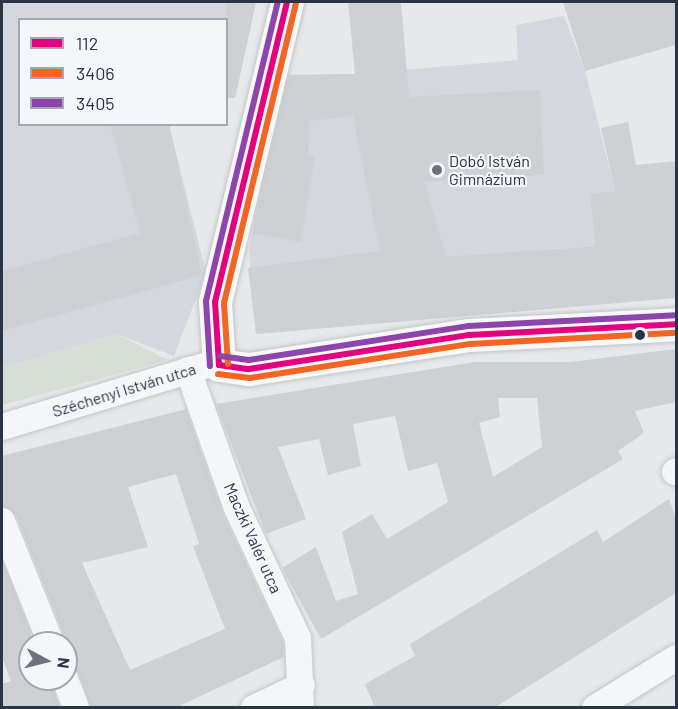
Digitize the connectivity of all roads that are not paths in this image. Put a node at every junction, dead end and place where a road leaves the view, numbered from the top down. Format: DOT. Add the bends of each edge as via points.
graph roads {
  1 [pos="287,2"];
  2 [pos="676,324"];
  3 [pos="204,367"];
  4 [pos="2,427"];
  5 [pos="2,521"];
  6 [pos="46,631"];
  7 [pos="676,658"];
  8 [pos="70,691"];
  9 [pos="302,696"];
  10 [pos="76,708"];
  11 [pos="254,708"];
  12 [pos="595,708"];
  1 -- 3 [label="street" via="214,302"];
  2 -- 3 [label="street, Széchenyi István utca" via="469,335 249,369"];
  3 -- 4 [label="street, Széchenyi István utca"];
  3 -- 9 [label="street, Maczki Valér utca" via="237,508 298,638"];
  5 -- 6 [label="street"];
  7 -- 12 [label="street"];
  8 -- 10 [label="street"];
  9 -- 11 [label="street"];
}
